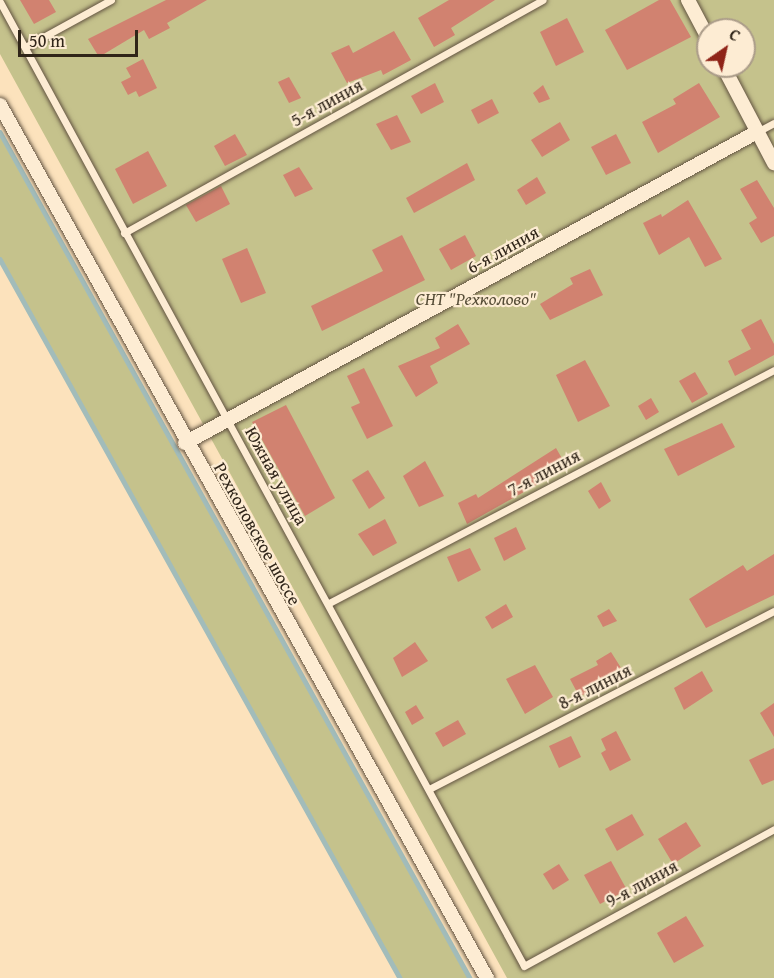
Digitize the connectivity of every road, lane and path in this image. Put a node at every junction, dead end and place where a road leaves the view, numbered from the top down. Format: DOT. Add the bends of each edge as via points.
graph roads {
  1 [pos="111,0"];
  2 [pos="543,0"];
  3 [pos="688,0"];
  4 [pos="0,2"];
  5 [pos="697,18"];
  6 [pos="25,48"];
  7 [pos="729,78"];
  8 [pos="0,105"];
  9 [pos="774,123"];
  10 [pos="757,132"];
  11 [pos="774,163"];
  12 [pos="124,233"];
  13 [pos="774,370"];
  14 [pos="228,421"];
  15 [pos="185,442"];
  16 [pos="329,603"];
  17 [pos="774,611"];
  18 [pos="429,789"];
  19 [pos="774,829"];
  20 [pos="524,966"];
  21 [pos="487,978"];
  1 -- 6 [label="lane"];
  2 -- 12 [label="lane, 5-я линия"];
  3 -- 5 [label="street"];
  4 -- 6 [label="lane, Южная улица"];
  6 -- 12 [label="lane, Южная улица"];
  7 -- 10 [label="street"];
  8 -- 15 [label="street, Рехколовское шоссе"];
  9 -- 10 [label="lane, 6-я линия"];
  10 -- 11 [label="street"];
  10 -- 14 [label="street, 6-я линия"];
  12 -- 14 [label="lane, Южная улица"];
  13 -- 16 [label="lane, 7-я линия"];
  14 -- 15 [label="street, 6-я линия"];
  14 -- 16 [label="lane, Южная улица"];
  15 -- 21 [label="street, Рехколовское шоссе"];
  16 -- 18 [label="lane, Южная улица"];
  17 -- 18 [label="lane, 8-я линия"];
  18 -- 20 [label="lane, Южная улица"];
  19 -- 20 [label="lane, 9-я линия"];
}
